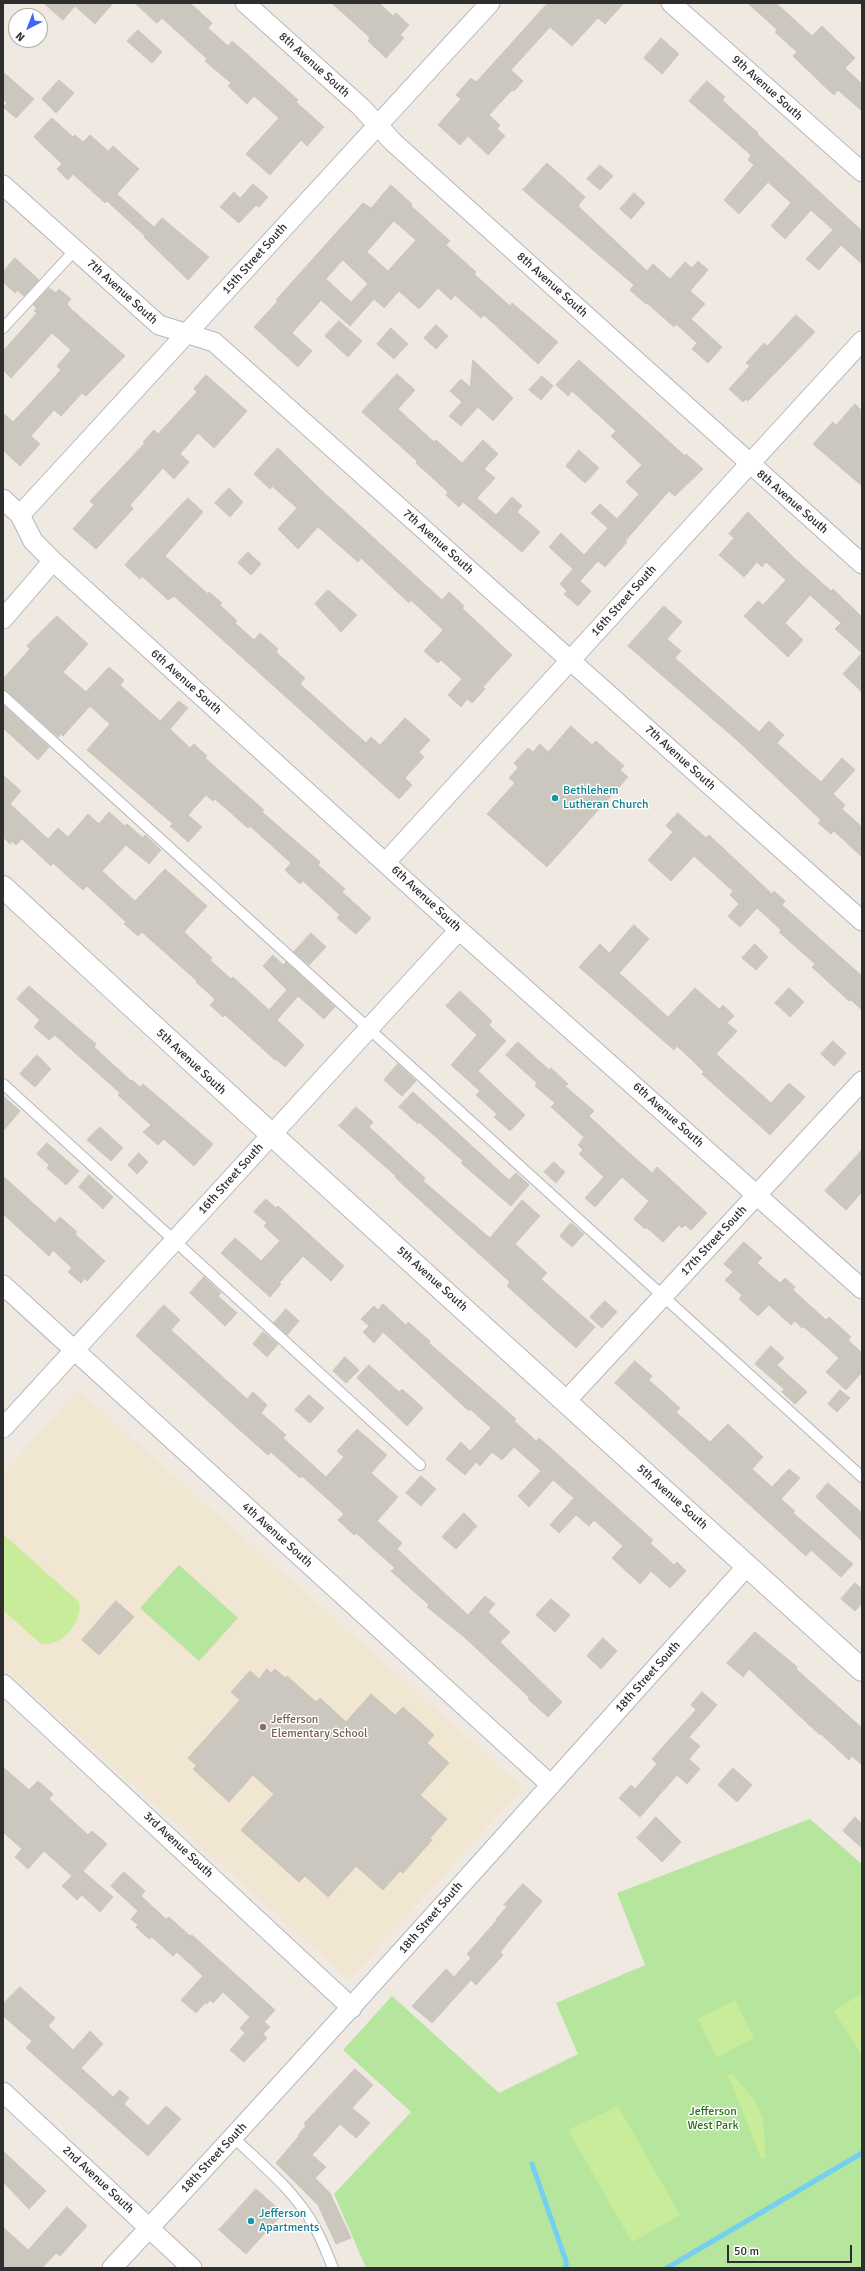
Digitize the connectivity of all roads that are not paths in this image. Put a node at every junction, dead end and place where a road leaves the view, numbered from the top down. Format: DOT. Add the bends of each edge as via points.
graph roads {
  1 [pos="245,3"];
  2 [pos="490,3"];
  3 [pos="671,3"];
  4 [pos="377,124"];
  5 [pos="862,172"];
  6 [pos="3,185"];
  7 [pos="76,249"];
  8 [pos="3,328"];
  9 [pos="188,333"];
  10 [pos="862,341"];
  11 [pos="749,464"];
  12 [pos="3,499"];
  13 [pos="20,515"];
  14 [pos="53,561"];
  15 [pos="862,564"];
  16 [pos="3,619"];
  17 [pos="571,660"];
  18 [pos="3,696"];
  19 [pos="386,862"];
  20 [pos="3,887"];
  21 [pos="862,922"];
  22 [pos="458,930"];
  23 [pos="367,1030"];
  24 [pos="862,1081"];
  25 [pos="3,1084"];
  26 [pos="271,1136"];
  27 [pos="758,1195"];
  28 [pos="174,1242"];
  29 [pos="3,1285"];
  30 [pos="862,1289"];
  31 [pos="662,1297"];
  32 [pos="74,1351"];
  33 [pos="566,1401"];
  34 [pos="3,1428"];
  35 [pos="420,1465"];
  36 [pos="862,1477"];
  37 [pos="747,1566"];
  38 [pos="862,1670"];
  39 [pos="3,1684"];
  40 [pos="551,1785"];
  41 [pos="352,2008"];
  42 [pos="3,2092"];
  43 [pos="233,2137"];
  44 [pos="149,2228"];
  45 [pos="112,2268"];
  46 [pos="192,2268"];
  47 [pos="333,2268"];
  1 -- 4 [label="street, 8th Avenue South"];
  2 -- 4 [label="street, 15th Street South"];
  3 -- 5 [label="street, 9th Avenue South"];
  4 -- 9 [label="street, 15th Street South"];
  4 -- 11 [label="street, 8th Avenue South" via="393,142"];
  6 -- 7 [label="street, 7th Avenue South"];
  7 -- 8 [label="lane"];
  7 -- 9 [label="street, 7th Avenue South" via="159,325"];
  9 -- 13 [label="street, 15th Street South"];
  9 -- 17 [label="street, 7th Avenue South" via="214,342"];
  10 -- 11 [label="street, 16th Street South"];
  11 -- 15 [label="street, 8th Avenue South"];
  11 -- 17 [label="street, 16th Street South"];
  12 -- 13 [label="street, 6th Avenue South"];
  13 -- 14 [label="street, 6th Avenue South" via="32,540"];
  14 -- 16 [label="street"];
  14 -- 19 [label="street, 6th Avenue South"];
  17 -- 19 [label="street, 16th Street South"];
  17 -- 21 [label="street, 7th Avenue South"];
  18 -- 23 [label="lane" via="247,916"];
  19 -- 22 [label="street, 6th Avenue South"];
  20 -- 26 [label="street, 5th Avenue South"];
  22 -- 23 [label="street, 16th Street South"];
  22 -- 27 [label="street, 6th Avenue South"];
  23 -- 26 [label="street, 16th Street South"];
  23 -- 31 [label="lane"];
  24 -- 27 [label="street, 17th Street South"];
  25 -- 28 [label="lane"];
  26 -- 28 [label="street, 16th Street South"];
  26 -- 33 [label="street, 5th Avenue South"];
  27 -- 30 [label="street, 6th Avenue South"];
  27 -- 31 [label="street, 17th Street South"];
  28 -- 32 [label="street, 16th Street South"];
  28 -- 35 [label="lane"];
  29 -- 32 [label="street, 4th Avenue South"];
  31 -- 33 [label="street, 17th Street South"];
  31 -- 36 [label="lane"];
  32 -- 34 [label="street, 16th Street South"];
  32 -- 40 [label="street, 4th Avenue South"];
  33 -- 37 [label="street, 5th Avenue South"];
  37 -- 38 [label="street, 5th Avenue South"];
  37 -- 40 [label="street, 18th Street South"];
  39 -- 41 [label="street, 3rd Avenue South"];
  40 -- 41 [label="street, 18th Street South"];
  41 -- 43 [label="street, 18th Street South"];
  42 -- 44 [label="street, 2nd Avenue South"];
  43 -- 44 [label="street, 18th Street South"];
  43 -- 47 [label="lane" via="287,2189 302,2208 314,2225"];
  44 -- 45 [label="street, 18th Street South"];
  44 -- 46 [label="street, 2nd Avenue South"];
}
